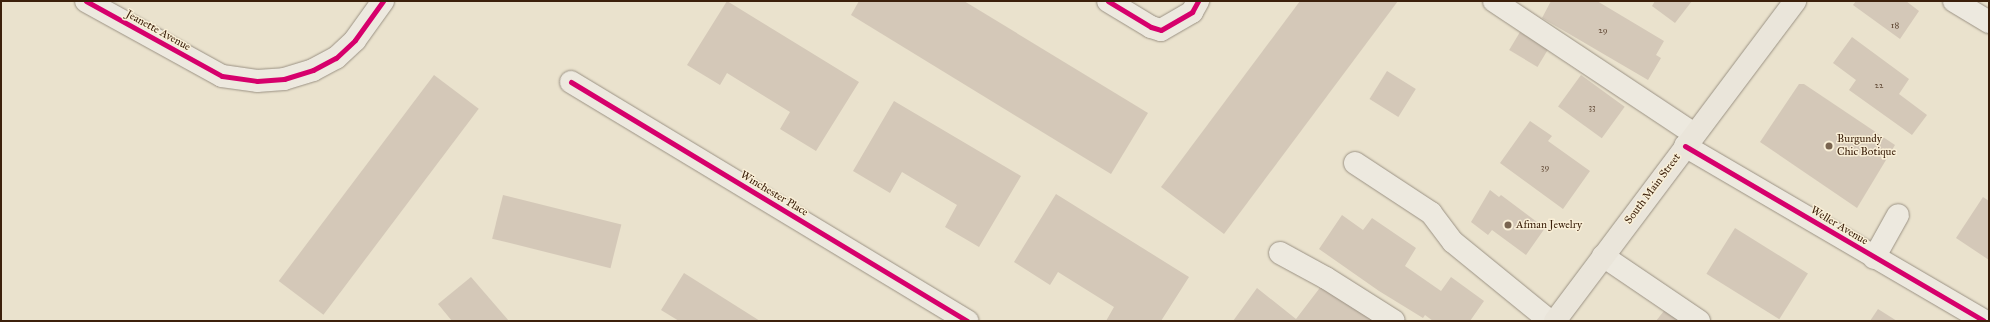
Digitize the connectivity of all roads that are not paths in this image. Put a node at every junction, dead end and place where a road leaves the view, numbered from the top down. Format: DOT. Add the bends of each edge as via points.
graph roads {
  1 [pos="86,1"];
  2 [pos="383,1"];
  3 [pos="1108,1"];
  4 [pos="1198,1"];
  5 [pos="1494,1"];
  6 [pos="1794,1"];
  7 [pos="1954,1"];
  8 [pos="1989,22"];
  9 [pos="571,82"];
  10 [pos="1689,140"];
  11 [pos="1355,163"];
  12 [pos="1898,216"];
  13 [pos="1280,253"];
  14 [pos="1603,256"];
  15 [pos="1874,258"];
  16 [pos="1978,320"];
  17 [pos="967,321"];
  18 [pos="1394,321"];
  19 [pos="1555,321"];
  20 [pos="1699,321"];
  1 -- 2 [label="street, Jeanette Avenue" via="222,76 257,81 284,79 313,70 336,58 355,40"];
  3 -- 4 [label="street" via="1151,27 1161,30 1192,12"];
  5 -- 10 [label="street, Weller Avenue"];
  6 -- 10 [label="main road, South Main Street"];
  7 -- 8 [label="street"];
  9 -- 17 [label="street, Winchester Place"];
  10 -- 14 [label="main road, South Main Street"];
  10 -- 15 [label="street, Weller Avenue"];
  11 -- 19 [label="street" via="1431,213 1453,242"];
  12 -- 15 [label="street"];
  13 -- 18 [label="street" via="1326,278"];
  14 -- 19 [label="main road, South Main Street"];
  14 -- 20 [label="street"];
  15 -- 16 [label="street, Weller Avenue"];
}
